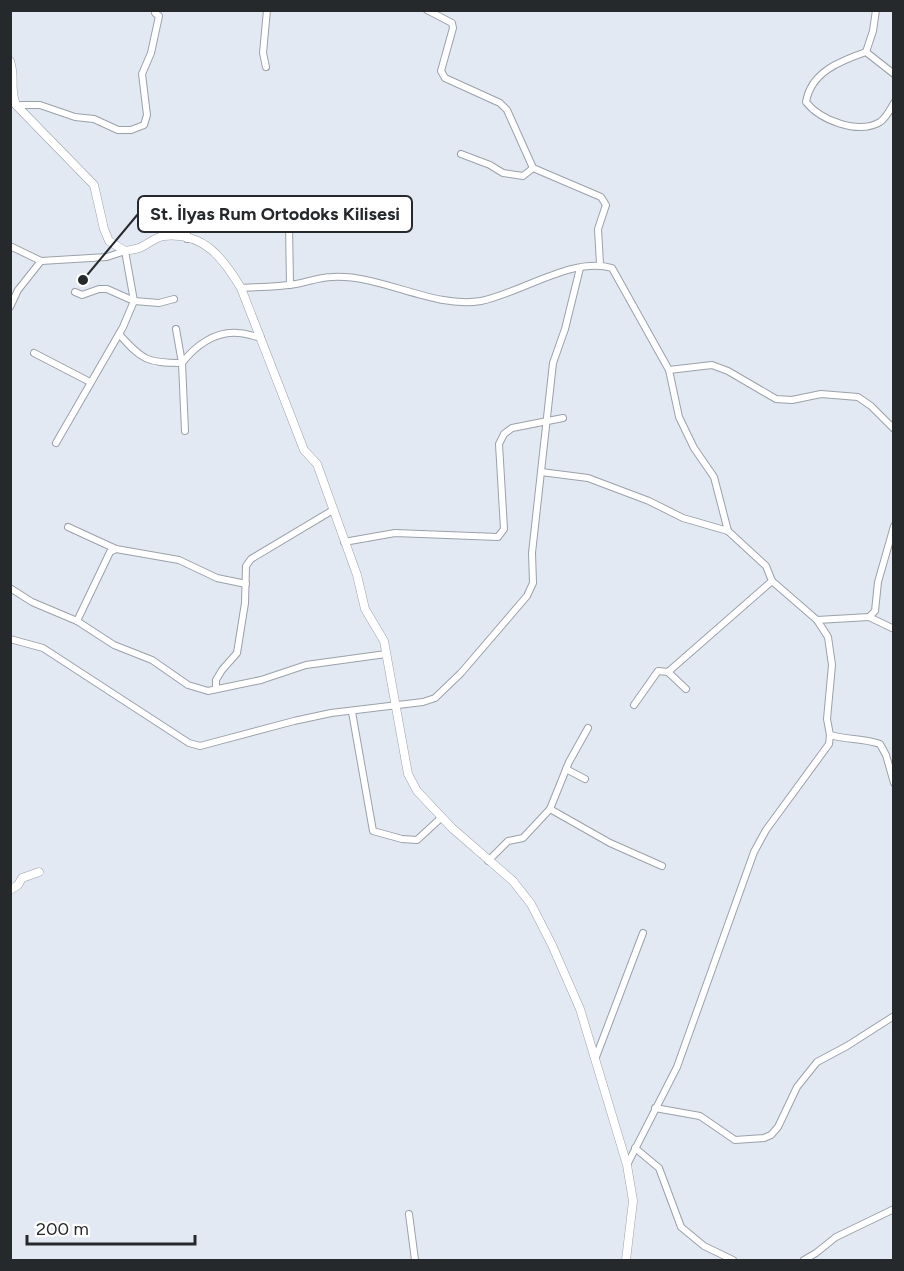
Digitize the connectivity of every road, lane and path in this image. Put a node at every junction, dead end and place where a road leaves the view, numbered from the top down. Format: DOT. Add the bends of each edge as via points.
graph roads {
  1 [pos="156,10"];
  2 [pos="267,10"];
  3 [pos="427,10"];
  4 [pos="876,10"];
  5 [pos="866,52"];
  6 [pos="10,61"];
  7 [pos="266,67"];
  8 [pos="894,74"];
  9 [pos="894,103"];
  10 [pos="16,105"];
  11 [pos="461,154"];
  12 [pos="533,168"];
  13 [pos="186,206"];
  14 [pos="289,224"];
  15 [pos="187,239"];
  16 [pos="10,246"];
  17 [pos="125,252"];
  18 [pos="41,261"];
  19 [pos="600,264"];
  20 [pos="580,268"];
  21 [pos="290,285"];
  22 [pos="241,288"];
  23 [pos="75,292"];
  24 [pos="174,299"];
  25 [pos="134,301"];
  26 [pos="10,307"];
  27 [pos="176,328"];
  28 [pos="119,334"];
  29 [pos="261,338"];
  30 [pos="34,353"];
  31 [pos="182,363"];
  32 [pos="669,370"];
  33 [pos="90,382"];
  34 [pos="563,418"];
  35 [pos="547,420"];
  36 [pos="894,429"];
  37 [pos="186,431"];
  38 [pos="56,443"];
  39 [pos="541,472"];
  40 [pos="333,510"];
  41 [pos="894,526"];
  42 [pos="68,527"];
  43 [pos="728,531"];
  44 [pos="344,542"];
  45 [pos="116,549"];
  46 [pos="772,581"];
  47 [pos="246,584"];
  48 [pos="10,588"];
  49 [pos="869,617"];
  50 [pos="817,620"];
  51 [pos="77,621"];
  52 [pos="894,629"];
  53 [pos="10,639"];
  54 [pos="386,654"];
  55 [pos="668,672"];
  56 [pos="686,689"];
  57 [pos="216,690"];
  58 [pos="395,705"];
  59 [pos="634,705"];
  60 [pos="352,712"];
  61 [pos="588,728"];
  62 [pos="830,735"];
  63 [pos="566,769"];
  64 [pos="585,779"];
  65 [pos="894,783"];
  66 [pos="550,809"];
  67 [pos="442,817"];
  68 [pos="488,861"];
  69 [pos="662,866"];
  70 [pos="39,872"];
  71 [pos="10,890"];
  72 [pos="643,933"];
  73 [pos="894,1016"];
  74 [pos="596,1057"];
  75 [pos="655,1108"];
  76 [pos="635,1148"];
  77 [pos="627,1166"];
  78 [pos="894,1209"];
  79 [pos="409,1214"];
  80 [pos="415,1260"];
  81 [pos="626,1260"];
  82 [pos="733,1260"];
  83 [pos="804,1260"];
  1 -- 10 [label="street" via="159,16 151,53 142,74 147,115 144,125 118,130 94,119 40,105"];
  2 -- 7 [label="street" via="263,53"];
  3 -- 12 [label="street" via="452,23 441,71 445,78 500,103 507,110"];
  4 -- 5 [label="street"];
  5 -- 8 [label="street"];
  5 -- 9 [label="street" via="818,76 806,102 818,114 858,127 878,123"];
  6 -- 10 [label="street" via="15,75 11,93"];
  10 -- 17 [label="street" via="94,185 104,229 110,241"];
  11 -- 12 [label="street" via="503,173 523,176"];
  12 -- 19 [label="street" via="601,197 606,205 598,229"];
  13 -- 15 [label="street"];
  14 -- 21 [label="street"];
  15 -- 17 [label="street" via="162,236"];
  15 -- 22 [label="street" via="211,248"];
  16 -- 18 [label="street"];
  17 -- 18 [label="street" via="107,257"];
  17 -- 25 [label="street"];
  18 -- 26 [label="street"];
  19 -- 20 [label="street"];
  19 -- 32 [label="street" via="612,268"];
  20 -- 21 [label="street" via="480,301 447,300 332,276"];
  20 -- 35 [label="street" via="553,363"];
  21 -- 22 [label="street"];
  22 -- 29 [label="street"];
  23 -- 25 [label="street" via="81,295 107,289"];
  24 -- 25 [label="street" via="159,303"];
  25 -- 28 [label="street"];
  27 -- 31 [label="street"];
  28 -- 31 [label="street" via="135,352 156,363"];
  28 -- 33 [label="street"];
  29 -- 31 [label="street" via="222,334 192,350"];
  29 -- 40 [label="street" via="304,450 317,464"];
  30 -- 33 [label="street"];
  31 -- 37 [label="street"];
  32 -- 36 [label="street" via="712,365 728,370 776,399 821,394 858,397"];
  32 -- 43 [label="street" via="679,417 714,477"];
  33 -- 38 [label="street"];
  34 -- 35 [label="street"];
  35 -- 39 [label="street"];
  35 -- 44 [label="street" via="512,428 499,444 504,529 498,537 395,533"];
  39 -- 43 [label="street" via="588,478 683,518"];
  39 -- 58 [label="street" via="532,553 533,583 528,596 435,698"];
  40 -- 44 [label="street"];
  40 -- 47 [label="street" via="251,559 246,566"];
  41 -- 49 [label="street" via="878,582 875,611"];
  42 -- 45 [label="street"];
  43 -- 46 [label="street" via="766,566"];
  44 -- 54 [label="street" via="365,609 384,641"];
  45 -- 47 [label="street" via="179,560 217,578"];
  45 -- 51 [label="street" via="110,552"];
  46 -- 50 [label="street"];
  46 -- 55 [label="street"];
  47 -- 57 [label="street" via="237,652 216,680"];
  48 -- 51 [label="street"];
  49 -- 50 [label="street"];
  49 -- 52 [label="street"];
  50 -- 62 [label="street" via="828,637 832,665 827,718"];
  51 -- 57 [label="street" via="114,645 152,660 188,684"];
  53 -- 60 [label="street" via="43,648 200,746 294,721"];
  54 -- 57 [label="street" via="306,665"];
  54 -- 58 [label="street"];
  55 -- 56 [label="street"];
  55 -- 59 [label="street" via="658,671"];
  58 -- 60 [label="street"];
  58 -- 67 [label="street" via="408,774 417,791"];
  60 -- 67 [label="street" via="374,831 417,840"];
  61 -- 63 [label="street"];
  62 -- 65 [label="street" via="880,744"];
  62 -- 75 [label="street" via="823,755 754,852 677,1067"];
  63 -- 64 [label="street"];
  63 -- 66 [label="street"];
  66 -- 68 [label="street" via="523,838 508,841"];
  66 -- 69 [label="street" via="610,843"];
  67 -- 68 [label="street"];
  68 -- 74 [label="street" via="513,881 531,904 580,1009"];
  70 -- 71 [label="street" via="22,878"];
  72 -- 74 [label="street"];
  73 -- 75 [label="street" via="817,1062 797,1087 778,1127 764,1138 735,1140 700,1116"];
  74 -- 77 [label="street"];
  75 -- 76 [label="street"];
  76 -- 77 [label="street"];
  76 -- 82 [label="street" via="659,1168 681,1227 704,1246"];
  77 -- 81 [label="street" via="633,1201"];
  78 -- 83 [label="street" via="836,1237"];
  79 -- 80 [label="street"];
}
